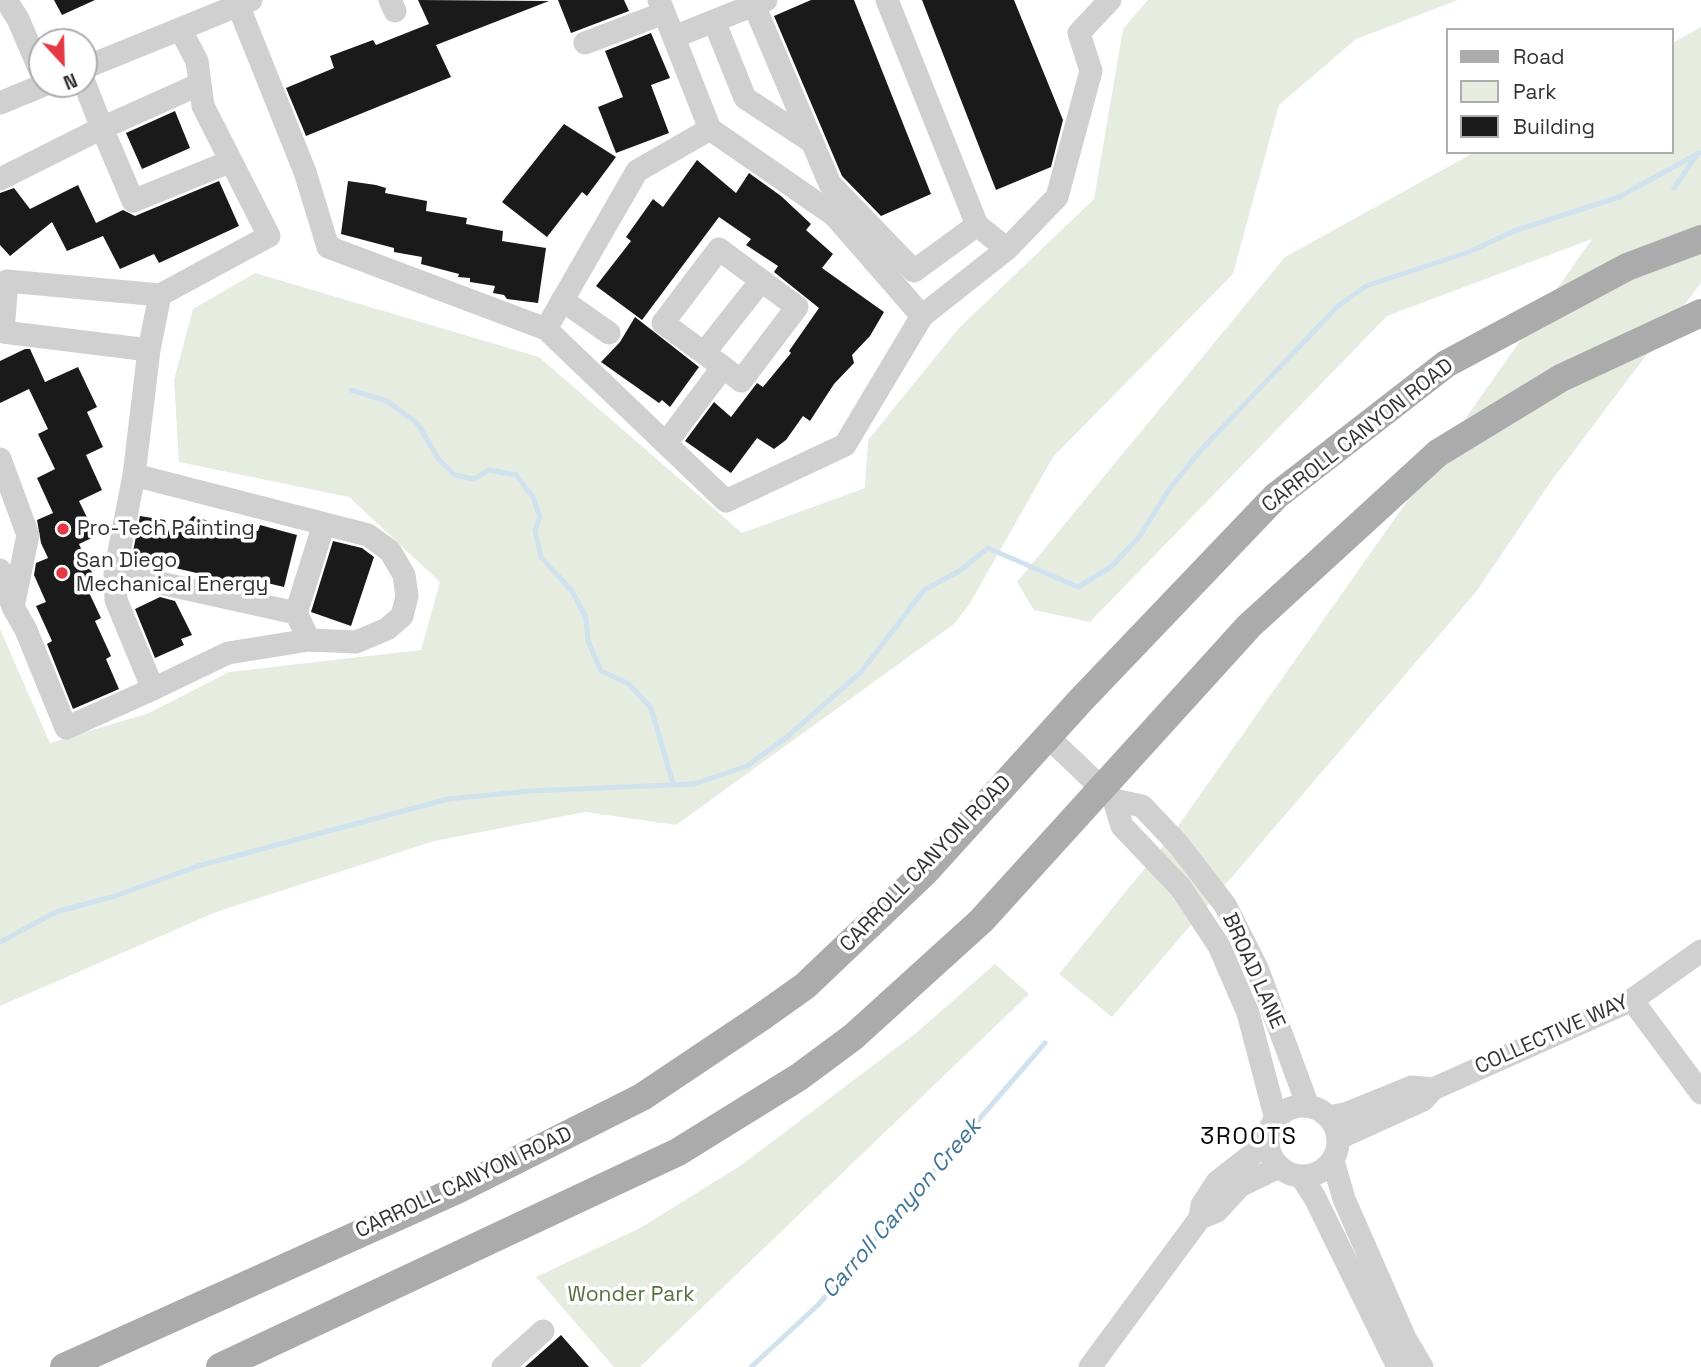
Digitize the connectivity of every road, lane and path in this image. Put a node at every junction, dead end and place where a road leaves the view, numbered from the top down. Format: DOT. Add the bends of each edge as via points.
graph roads {
  1 [pos="6,0"];
  2 [pos="887,0"];
  3 [pos="1110,0"];
  4 [pos="242,2"];
  5 [pos="760,2"];
  6 [pos="662,6"];
  7 [pos="714,21"];
  8 [pos="180,29"];
  9 [pos="674,37"];
  10 [pos="28,42"];
  11 [pos="585,43"];
  12 [pos="98,62"];
  13 [pos="200,84"];
  14 [pos="28,91"];
  15 [pos="90,98"];
  16 [pos="0,103"];
  17 [pos="102,128"];
  18 [pos="710,129"];
  19 [pos="812,142"];
  20 [pos="229,162"];
  21 [pos="0,179"];
  22 [pos="977,225"];
  23 [pos="1701,239"];
  24 [pos="1007,249"];
  25 [pos="761,281"];
  26 [pos="160,295"];
  27 [pos="562,300"];
  28 [pos="1701,313"];
  29 [pos="922,316"];
  30 [pos="546,329"];
  31 [pos="609,333"];
  32 [pos="149,350"];
  33 [pos="704,353"];
  34 [pos="723,367"];
  35 [pos="666,443"];
  36 [pos="0,459"];
  37 [pos="134,475"];
  38 [pos="324,524"];
  39 [pos="0,570"];
  40 [pos="114,573"];
  41 [pos="13,607"];
  42 [pos="296,614"];
  43 [pos="309,640"];
  44 [pos="153,690"];
  45 [pos="1048,737"];
  46 [pos="1107,794"];
  47 [pos="1701,951"];
  48 [pos="1632,1000"];
  49 [pos="1433,1088"];
  50 [pos="1701,1093"];
  51 [pos="1308,1106"];
  52 [pos="1329,1116"];
  53 [pos="1276,1119"];
  54 [pos="1339,1138"];
  55 [pos="1268,1142"];
  56 [pos="1333,1161"];
  57 [pos="1279,1167"];
  58 [pos="1301,1176"];
  59 [pos="1200,1218"];
  60 [pos="543,1331"];
  61 [pos="64,1367"];
  62 [pos="219,1367"];
  63 [pos="503,1367"];
  64 [pos="1090,1367"];
  65 [pos="1398,1367"];
  66 [pos="1422,1367"];
  1 -- 10 [label="street"];
  2 -- 22 [label="street"];
  3 -- 24 [label="street" via="1079,33 1091,72 1057,197"];
  4 -- 8 [label="street"];
  4 -- 30 [label="street" via="328,247"];
  5 -- 7 [label="street"];
  5 -- 19 [label="street"];
  6 -- 9 [label="street"];
  6 -- 11 [label="street"];
  7 -- 9 [label="street"];
  7 -- 19 [label="street" via="745,98"];
  8 -- 12 [label="street"];
  8 -- 13 [label="street" via="197,61"];
  9 -- 18 [label="street"];
  13 -- 17 [label="street"];
  13 -- 20 [label="street" via="203,106"];
  14 -- 16 [label="street"];
  15 -- 17 [label="street"];
  17 -- 20 [label="street" via="133,201"];
  17 -- 21 [label="street"];
  18 -- 27 [label="street" via="637,171"];
  18 -- 29 [label="street" via="834,215"];
  19 -- 22 [label="street" via="830,184 914,271"];
  20 -- 26 [label="street" via="269,236"];
  22 -- 24 [label="street"];
  23 -- 45 [label="main road, CARROLL CANYON ROAD" via="1628,267 1446,364 1276,496"];
  24 -- 29 [label="street"];
  25 -- 33 [label="street"];
  25 -- 33 [label="street" via="719,249 663,323"];
  25 -- 34 [label="street" via="797,307 741,381"];
  26 -- 32 [label="street"];
  26 -- 32 [label="street" via="7,281 4,332"];
  27 -- 30 [label="street"];
  27 -- 31 [label="street"];
  28 -- 46 [label="main road" via="1561,378 1437,453 1249,626"];
  29 -- 35 [label="street" via="845,445 726,501"];
  30 -- 35 [label="street"];
  32 -- 37 [label="street"];
  33 -- 34 [label="street"];
  34 -- 35 [label="street"];
  36 -- 41 [label="street" via="28,535"];
  37 -- 38 [label="street"];
  37 -- 40 [label="street"];
  38 -- 42 [label="street"];
  38 -- 43 [label="street" via="368,535 390,551 404,575 407,596 402,616 387,629 356,642"];
  39 -- 41 [label="street"];
  40 -- 42 [label="street"];
  40 -- 44 [label="street" via="116,600"];
  41 -- 44 [label="street" via="66,728"];
  42 -- 43 [label="street"];
  43 -- 44 [label="street" via="228,653"];
  45 -- 46 [label="street, BROAD LANE"];
  45 -- 61 [label="main road, CARROLL CANYON ROAD" via="925,872 805,986 642,1097 457,1190"];
  46 -- 51 [label="street, BROAD LANE" via="1143,806 1225,905 1257,968"];
  46 -- 53 [label="street, BROAD LANE" via="1122,826 1181,888 1214,936 1248,1013"];
  46 -- 62 [label="main road" via="981,922 853,1037 799,1077 678,1152"];
  47 -- 48 [label="street, COLLECTIVE WAY"];
  48 -- 49 [label="street, COLLECTIVE WAY"];
  48 -- 50 [label="street"];
  49 -- 52 [label="street, COLLECTIVE WAY" via="1412,1087"];
  49 -- 54 [label="street, COLLECTIVE WAY" via="1423,1100"];
  51 -- 52 [label="street"];
  51 -- 53 [label="street" via="1284,1111"];
  52 -- 54 [label="street"];
  53 -- 55 [label="street"];
  54 -- 56 [label="street"];
  55 -- 57 [label="street"];
  55 -- 59 [label="street" via="1217,1182 1202,1205"];
  56 -- 58 [label="street" via="1313,1175"];
  56 -- 66 [label="street" via="1350,1212"];
  57 -- 58 [label="street"];
  57 -- 59 [label="street" via="1240,1186 1217,1211"];
  58 -- 65 [label="street"];
  59 -- 64 [label="street"];
  60 -- 63 [label="street"];
}
